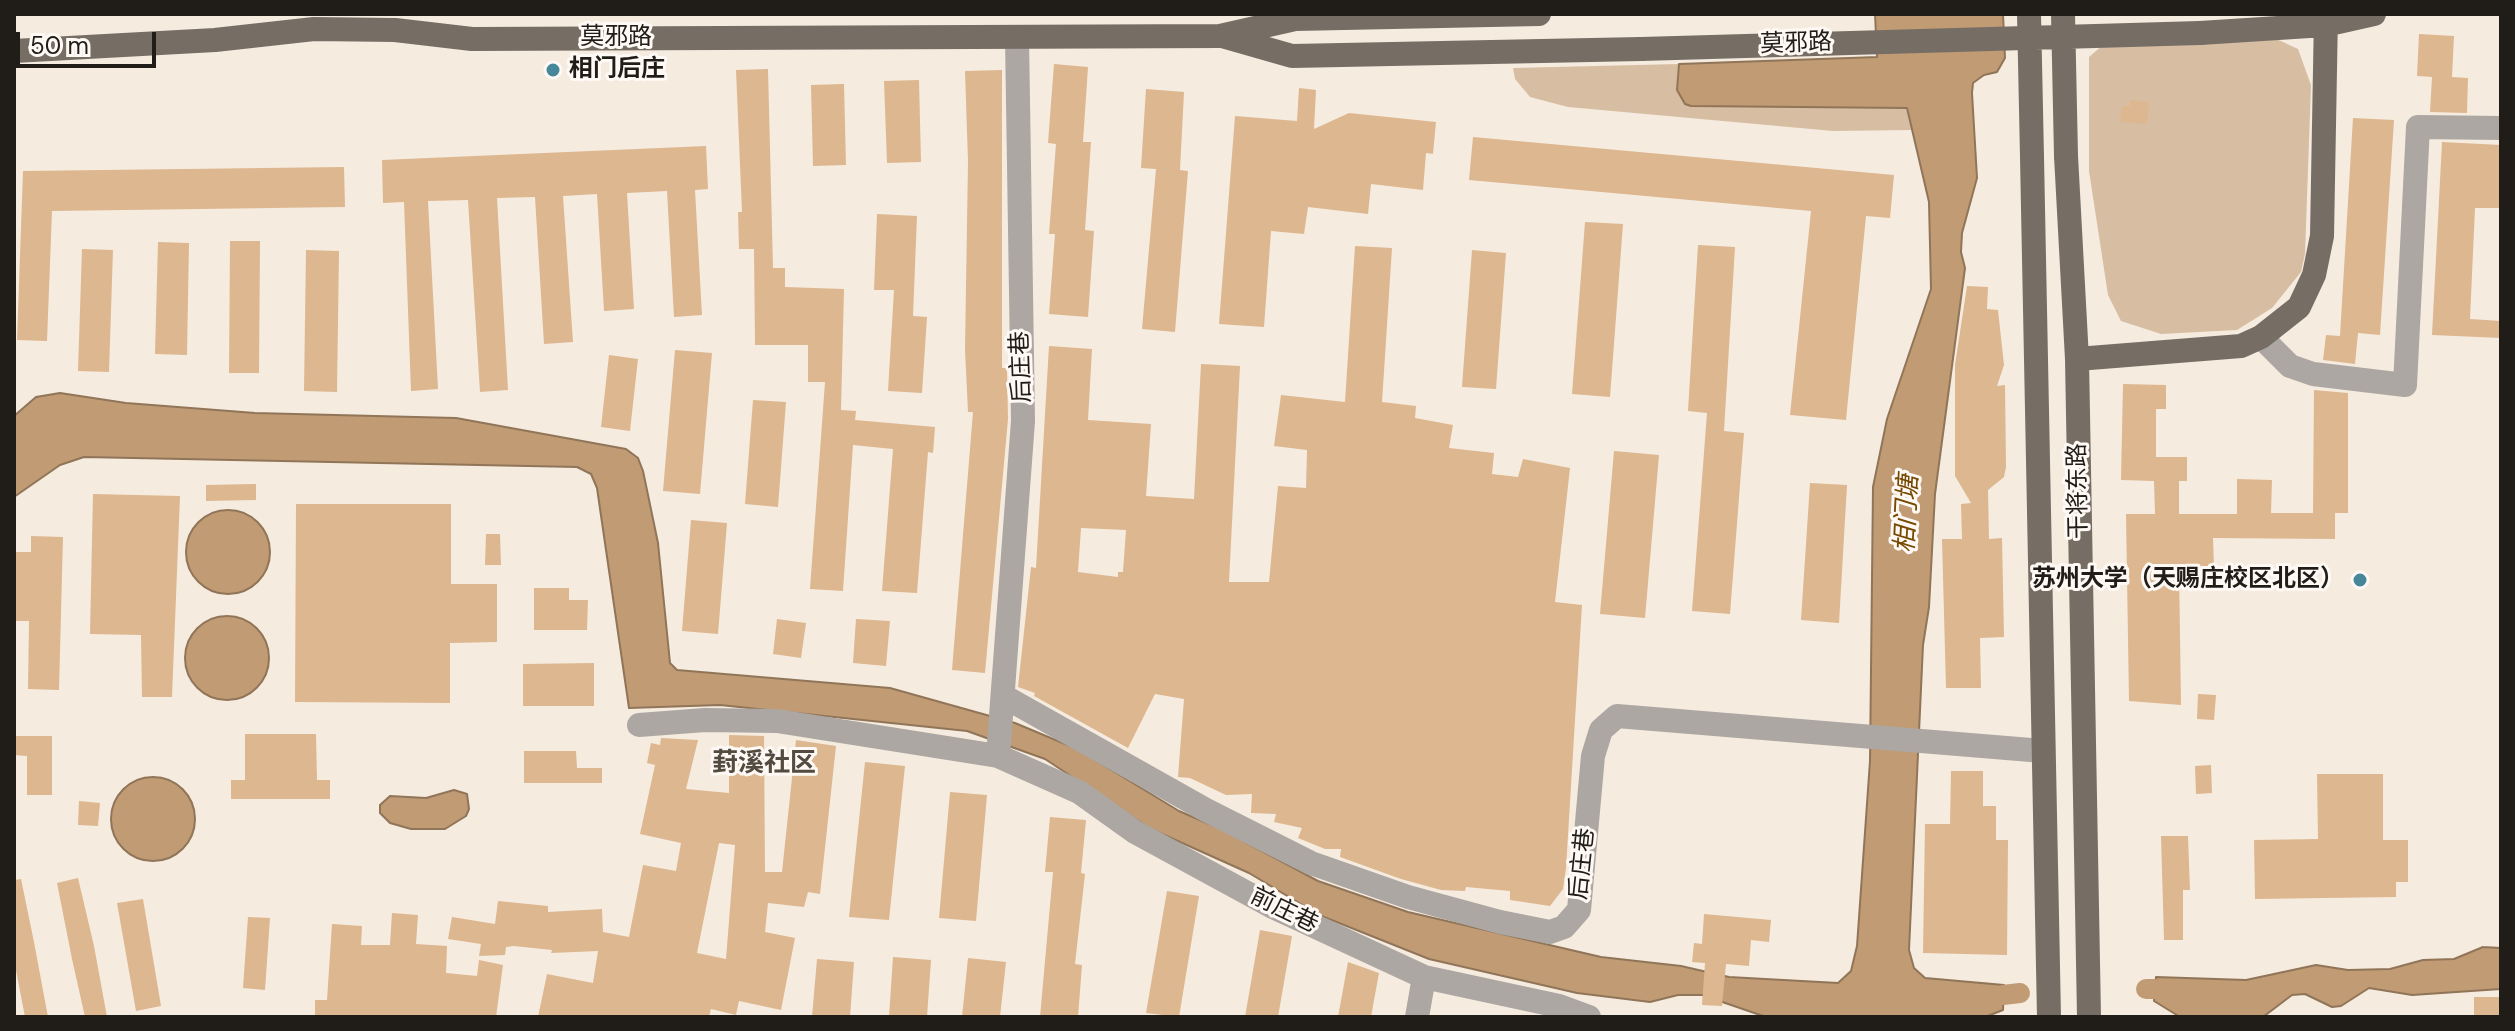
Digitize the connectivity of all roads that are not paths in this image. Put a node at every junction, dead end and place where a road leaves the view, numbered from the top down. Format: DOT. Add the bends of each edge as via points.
graph roads {
  1 [pos="1539,14"];
  2 [pos="2029,14"];
  3 [pos="2063,14"];
  4 [pos="2374,14"];
  5 [pos="2326,20"];
  6 [pos="1220,36"];
  7 [pos="1017,37"];
  8 [pos="14,51"];
  9 [pos="2501,128"];
  10 [pos="2261,337"];
  11 [pos="2077,359"];
  12 [pos="1004,703"];
  13 [pos="639,725"];
  14 [pos="2043,751"];
  15 [pos="998,756"];
  16 [pos="1424,977"];
  17 [pos="1417,1017"];
  18 [pos="1589,1017"];
  19 [pos="2049,1017"];
  20 [pos="2089,1017"];
  1 -- 6 [label="main road, 莫邪路" via="1295,19"];
  2 -- 14 [label="main road, 干将东路, bridge"];
  3 -- 11 [label="main road, 干将东路, bridge"];
  4 -- 5 [label="main road, 莫邪路"];
  5 -- 6 [label="main road, 莫邪路, bridge" via="2200,33 1292,56"];
  5 -- 10 [label="main road" via="2324,190 2317,266 2299,307"];
  6 -- 7 [label="main road, 莫邪路"];
  7 -- 8 [label="main road, 莫邪路" via="472,39 395,30 314,29"];
  7 -- 12 [label="street, 后庄巷" via="1023,421"];
  9 -- 10 [label="street" via="2418,127 2405,385 2313,374 2290,366"];
  10 -- 11 [label="main road" via="2228,349"];
  11 -- 20 [label="main road, 干将东路"];
  12 -- 14 [label="street, 后庄巷" via="1311,863 1408,897 1550,932 1564,927 1579,910 1593,756 1608,721 1629,714"];
  12 -- 15 [label="street, 后庄巷"];
  13 -- 15 [label="street, 前庄巷" via="777,721"];
  14 -- 19 [label="main road, 干将东路"];
  15 -- 16 [label="street, 前庄巷" via="1079,792 1135,832 1271,906"];
  16 -- 17 [label="street"];
  16 -- 18 [label="street, 前庄巷"];
}
